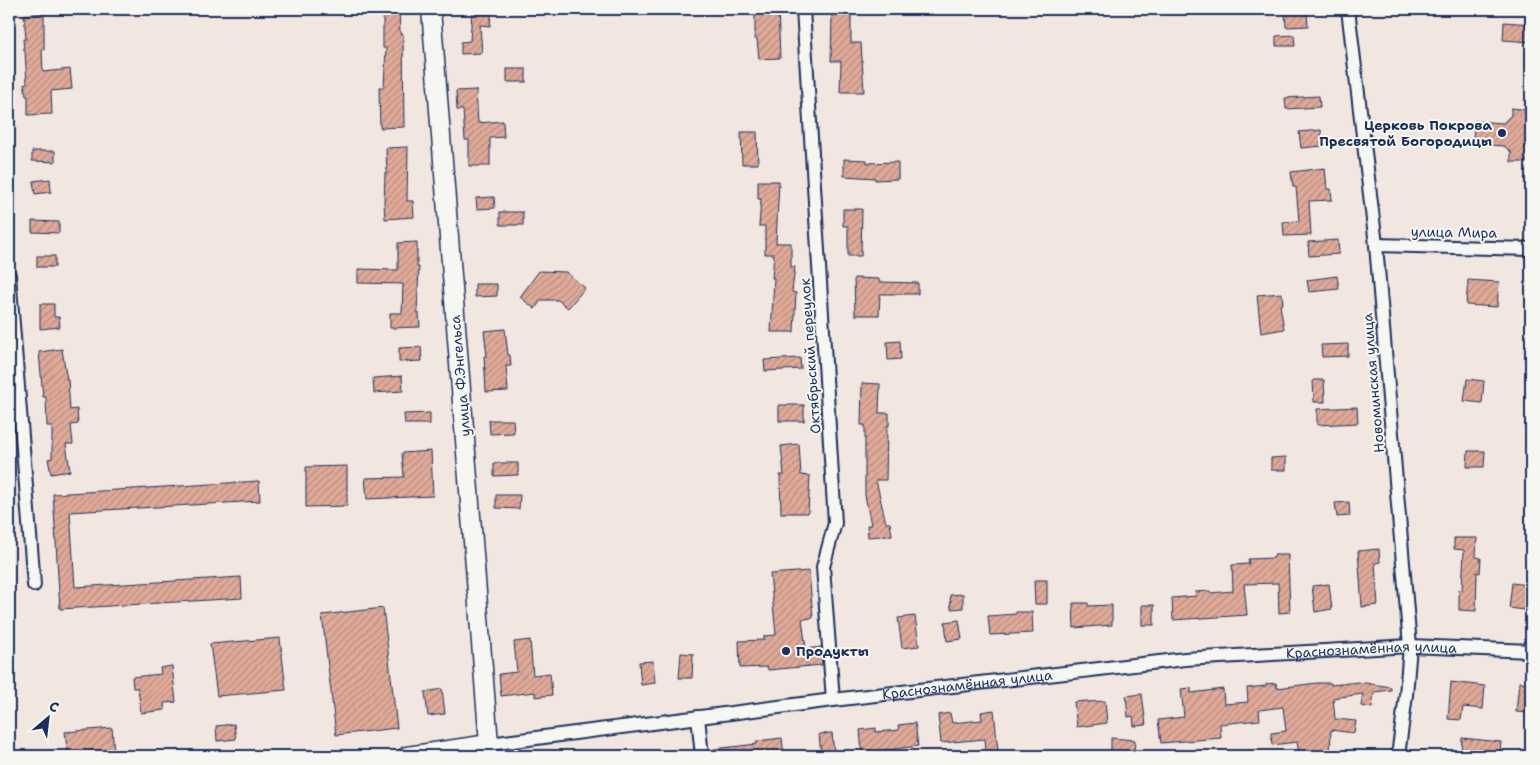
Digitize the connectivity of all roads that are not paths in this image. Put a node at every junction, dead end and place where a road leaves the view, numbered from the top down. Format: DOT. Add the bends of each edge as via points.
graph roads {
  1 [pos="431,9"];
  2 [pos="803,9"];
  3 [pos="1348,9"];
  4 [pos="1376,245"];
  5 [pos="1531,249"];
  6 [pos="9,275"];
  7 [pos="34,585"];
  8 [pos="1410,646"];
  9 [pos="1531,651"];
  10 [pos="833,700"];
  11 [pos="698,717"];
  12 [pos="489,744"];
  13 [pos="407,756"];
  14 [pos="702,756"];
  15 [pos="1398,756"];
  1 -- 12 [label="main road, улица Ф.Энгельса"];
  2 -- 10 [label="street, Октябрьский переулок" via="835,523 823,567"];
  3 -- 4 [label="street, Новоминская улица"];
  4 -- 5 [label="street, улица Мира"];
  4 -- 8 [label="street, Новоминская улица"];
  6 -- 7 [label="street"];
  8 -- 9 [label="street, Краснознамённая улица"];
  8 -- 10 [label="street, Краснознамённая улица" via="1166,661"];
  8 -- 15 [label="street, Новоминская улица"];
  10 -- 11 [label="street, Краснознамённая улица"];
  11 -- 12 [label="street, Краснознамённая улица"];
  11 -- 14 [label="street"];
  12 -- 13 [label="main road, Краснознамённая улица"];
}
